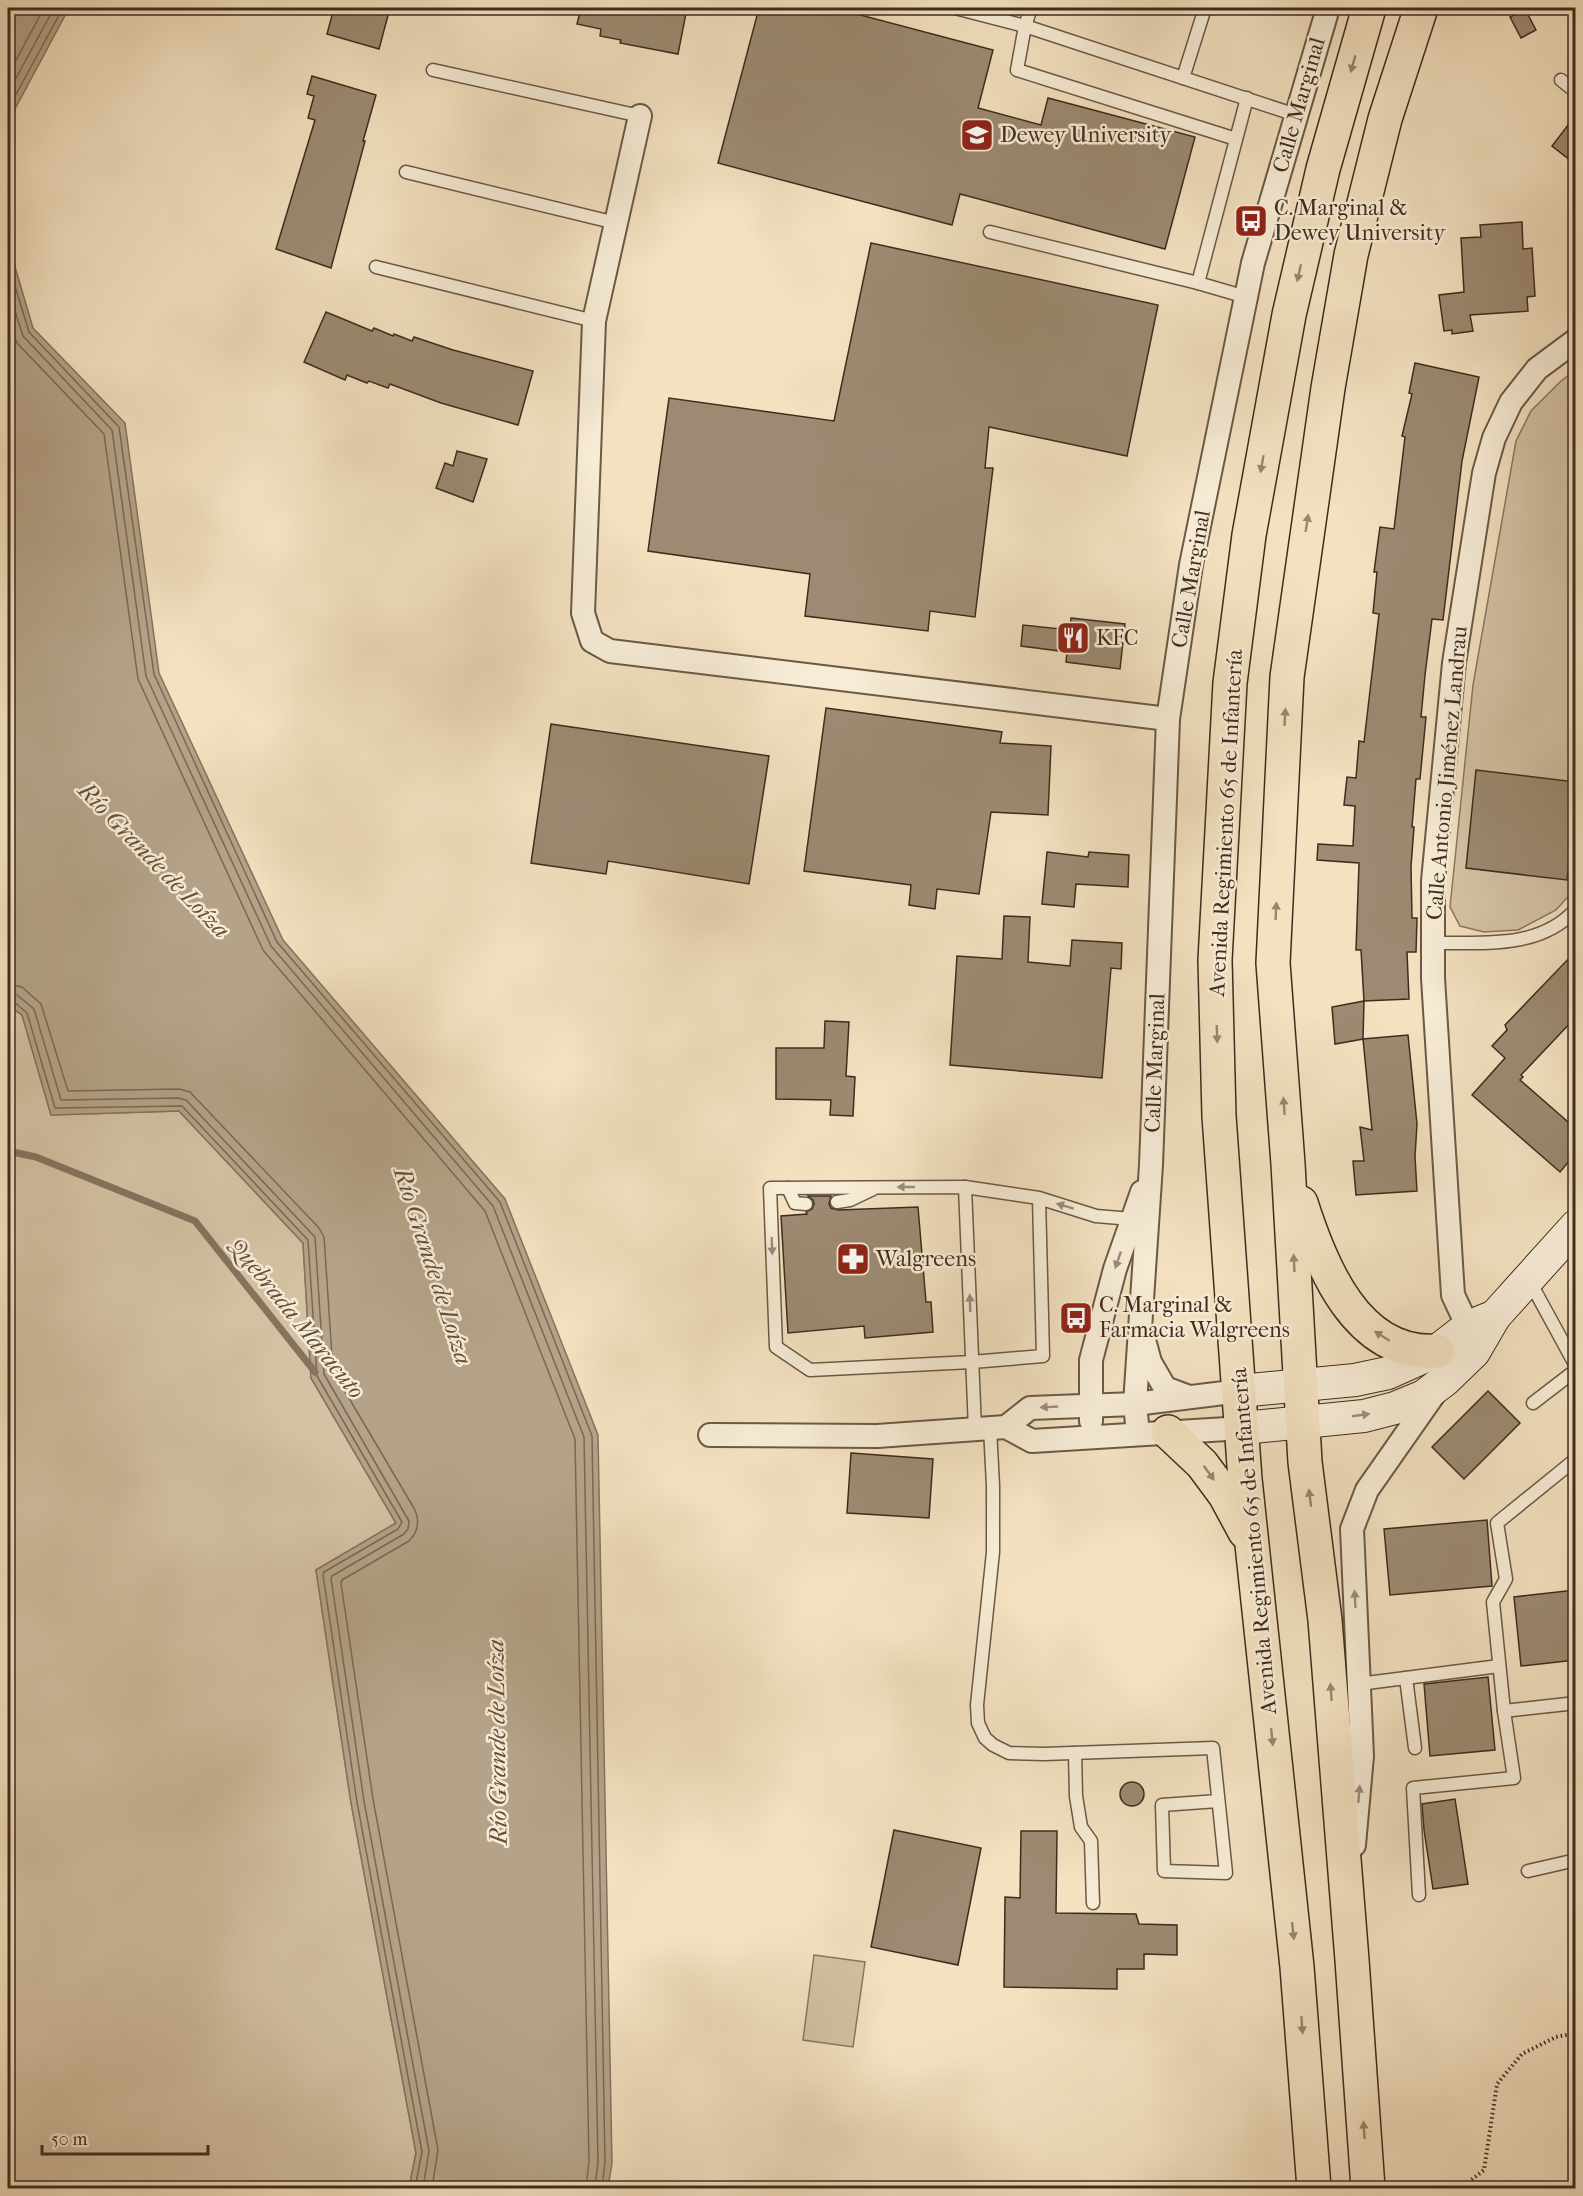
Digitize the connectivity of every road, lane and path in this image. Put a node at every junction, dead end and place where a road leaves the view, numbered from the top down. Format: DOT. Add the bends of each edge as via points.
graph roads {
  1 [pos="956,8"];
  2 [pos="1031,8"];
  3 [pos="1205,8"];
  4 [pos="1328,8"];
  5 [pos="1369,8"];
  6 [pos="1421,8"];
  7 [pos="1025,26"];
  8 [pos="433,70"];
  9 [pos="1183,78"];
  10 [pos="1562,80"];
  11 [pos="1575,92"];
  12 [pos="1247,98"];
  13 [pos="1296,115"];
  14 [pos="640,117"];
  15 [pos="1236,139"];
  16 [pos="406,172"];
  17 [pos="616,223"];
  18 [pos="990,232"];
  19 [pos="376,267"];
  20 [pos="1198,283"];
  21 [pos="1246,297"];
  22 [pos="594,321"];
  23 [pos="1575,340"];
  24 [pos="1168,719"];
  25 [pos="1575,909"];
  26 [pos="1433,943"];
  27 [pos="1288,1164"];
  28 [pos="1151,1165"];
  29 [pos="877,1187"];
  30 [pos="965,1187"];
  31 [pos="788,1188"];
  32 [pos="1039,1198"];
  33 [pos="837,1202"];
  34 [pos="806,1204"];
  35 [pos="1132,1219"];
  36 [pos="1575,1226"];
  37 [pos="1528,1278"];
  38 [pos="1140,1325"];
  39 [pos="1481,1327"];
  40 [pos="972,1362"];
  41 [pos="1441,1366"];
  42 [pos="1575,1368"];
  43 [pos="1301,1384"];
  44 [pos="1240,1391"];
  45 [pos="1191,1397"];
  46 [pos="1533,1403"];
  47 [pos="1135,1404"];
  48 [pos="1090,1405"];
  49 [pos="1303,1421"];
  50 [pos="990,1428"];
  51 [pos="1243,1428"];
  52 [pos="1153,1433"];
  53 [pos="710,1435"];
  54 [pos="1092,1437"];
  55 [pos="1575,1459"];
  56 [pos="1252,1547"];
  57 [pos="1499,1666"];
  58 [pos="1406,1678"];
  59 [pos="1359,1684"];
  60 [pos="1575,1703"];
  61 [pos="1504,1711"];
  62 [pos="1415,1748"];
  63 [pos="1075,1753"];
  64 [pos="1218,1801"];
  65 [pos="1575,1860"];
  66 [pos="1528,1871"];
  67 [pos="1419,1895"];
  68 [pos="1093,1903"];
  69 [pos="1348,1915"];
  70 [pos="1575,2033"];
  71 [pos="1314,2188"];
  72 [pos="1368,2188"];
  73 [pos="1461,2188"];
  1 -- 7 [label="lane"];
  2 -- 7 [label="lane"];
  3 -- 9 [label="lane"];
  4 -- 13 [label="street, Calle Marginal"];
  5 -- 44 [label="main road, Avenida Regimiento 65 de Infantería, one-way" via="1323,169 1289,315 1249,535 1230,683 1215,960 1219,1116"];
  27 -- 6 [label="main road, one-way" via="1273,963 1287,677 1351,255 1385,119"];
  7 -- 9 [label="lane"];
  7 -- 15 [label="lane" via="1017,70"];
  8 -- 14 [label="lane"];
  9 -- 12 [label="lane"];
  10 -- 11 [label="lane"];
  12 -- 13 [label="lane"];
  12 -- 15 [label="lane"];
  13 -- 21 [label="street, Calle Marginal"];
  14 -- 17 [label="street"];
  15 -- 20 [label="lane"];
  16 -- 17 [label="lane"];
  17 -- 22 [label="street"];
  18 -- 20 [label="lane"];
  19 -- 22 [label="lane"];
  20 -- 21 [label="lane"];
  21 -- 24 [label="street, Calle Marginal" via="1191,565"];
  22 -- 24 [label="street" via="583,613 592,641 610,651"];
  23 -- 26 [label="street, Calle Antonio Jiménez Landrau" via="1538,369 1511,402 1484,472 1455,663 1433,881"];
  24 -- 28 [label="street, Calle Marginal"];
  25 -- 26 [label="lane" via="1544,932 1514,942"];
  26 -- 39 [label="street, Calle Antonio Jiménez Landrau" via="1453,1296"];
  41 -- 27 [label="main road, one-way" via="1422,1352 1385,1340 1358,1318 1329,1276"];
  43 -- 27 [label="main road, one-way"];
  28 -- 35 [label="street, Calle Marginal"];
  28 -- 38 [label="street, Calle Marginal"];
  30 -- 29 [label="lane, one-way"];
  29 -- 31 [label="lane"];
  29 -- 33 [label="lane"];
  30 -- 32 [label="lane"];
  40 -- 30 [label="lane, one-way"];
  31 -- 34 [label="lane" via="795,1203"];
  31 -- 40 [label="lane, one-way" via="770,1188 776,1347 810,1370"];
  35 -- 32 [label="lane, one-way" via="1096,1216"];
  32 -- 40 [label="lane" via="1043,1356"];
  35 -- 48 [label="street, Calle Marginal, one-way" via="1114,1269 1091,1360"];
  36 -- 37 [label="street"];
  37 -- 39 [label="street"];
  37 -- 42 [label="lane"];
  38 -- 45 [label="street" via="1150,1362 1166,1388"];
  38 -- 47 [label="street, Calle Marginal"];
  39 -- 41 [label="street"];
  40 -- 50 [label="lane"];
  41 -- 43 [label="street" via="1356,1380"];
  49 -- 41 [label="street, one-way" via="1364,1416 1395,1408 1424,1395"];
  59 -- 41 [label="street, one-way" via="1352,1529 1367,1490 1413,1423"];
  42 -- 46 [label="lane"];
  43 -- 44 [label="street"];
  43 -- 49 [label="main road"];
  44 -- 45 [label="street"];
  44 -- 51 [label="main road, Avenida Regimiento 65 de Infantería"];
  45 -- 47 [label="street"];
  47 -- 48 [label="street"];
  47 -- 52 [label="street, Calle Marginal"];
  48 -- 50 [label="street, one-way" via="1030,1408"];
  48 -- 54 [label="street, Calle Marginal"];
  49 -- 51 [label="street"];
  69 -- 49 [label="main road, one-way" via="1325,1620"];
  50 -- 53 [label="street" via="877,1436"];
  50 -- 54 [label="street" via="1032,1441"];
  50 -- 63 [label="lane" via="993,1552 978,1723 993,1746 1009,1753"];
  51 -- 52 [label="street"];
  51 -- 56 [label="main road, Avenida Regimiento 65 de Infantería"];
  52 -- 54 [label="street"];
  52 -- 56 [label="main road, one-way" via="1202,1464 1225,1495"];
  55 -- 57 [label="lane" via="1497,1523 1506,1579 1492,1602"];
  56 -- 71 [label="main road, Avenida Regimiento 65 de Infantería, one-way" via="1297,1967"];
  57 -- 58 [label="lane"];
  57 -- 61 [label="lane"];
  58 -- 59 [label="lane"];
  58 -- 62 [label="lane"];
  69 -- 59 [label="street, one-way" via="1362,1756"];
  60 -- 61 [label="lane"];
  61 -- 67 [label="lane" via="1514,1778 1413,1788"];
  63 -- 64 [label="lane" via="1213,1748"];
  63 -- 68 [label="lane" via="1081,1827 1091,1841"];
  64 -- 64 [label="lane" via="1226,1873 1164,1871 1162,1805"];
  65 -- 66 [label="lane"];
  72 -- 69 [label="main road, one-way"];
  70 -- 73 [label="path" via="1556,2037 1522,2054 1497,2084 1484,2170"];
}
